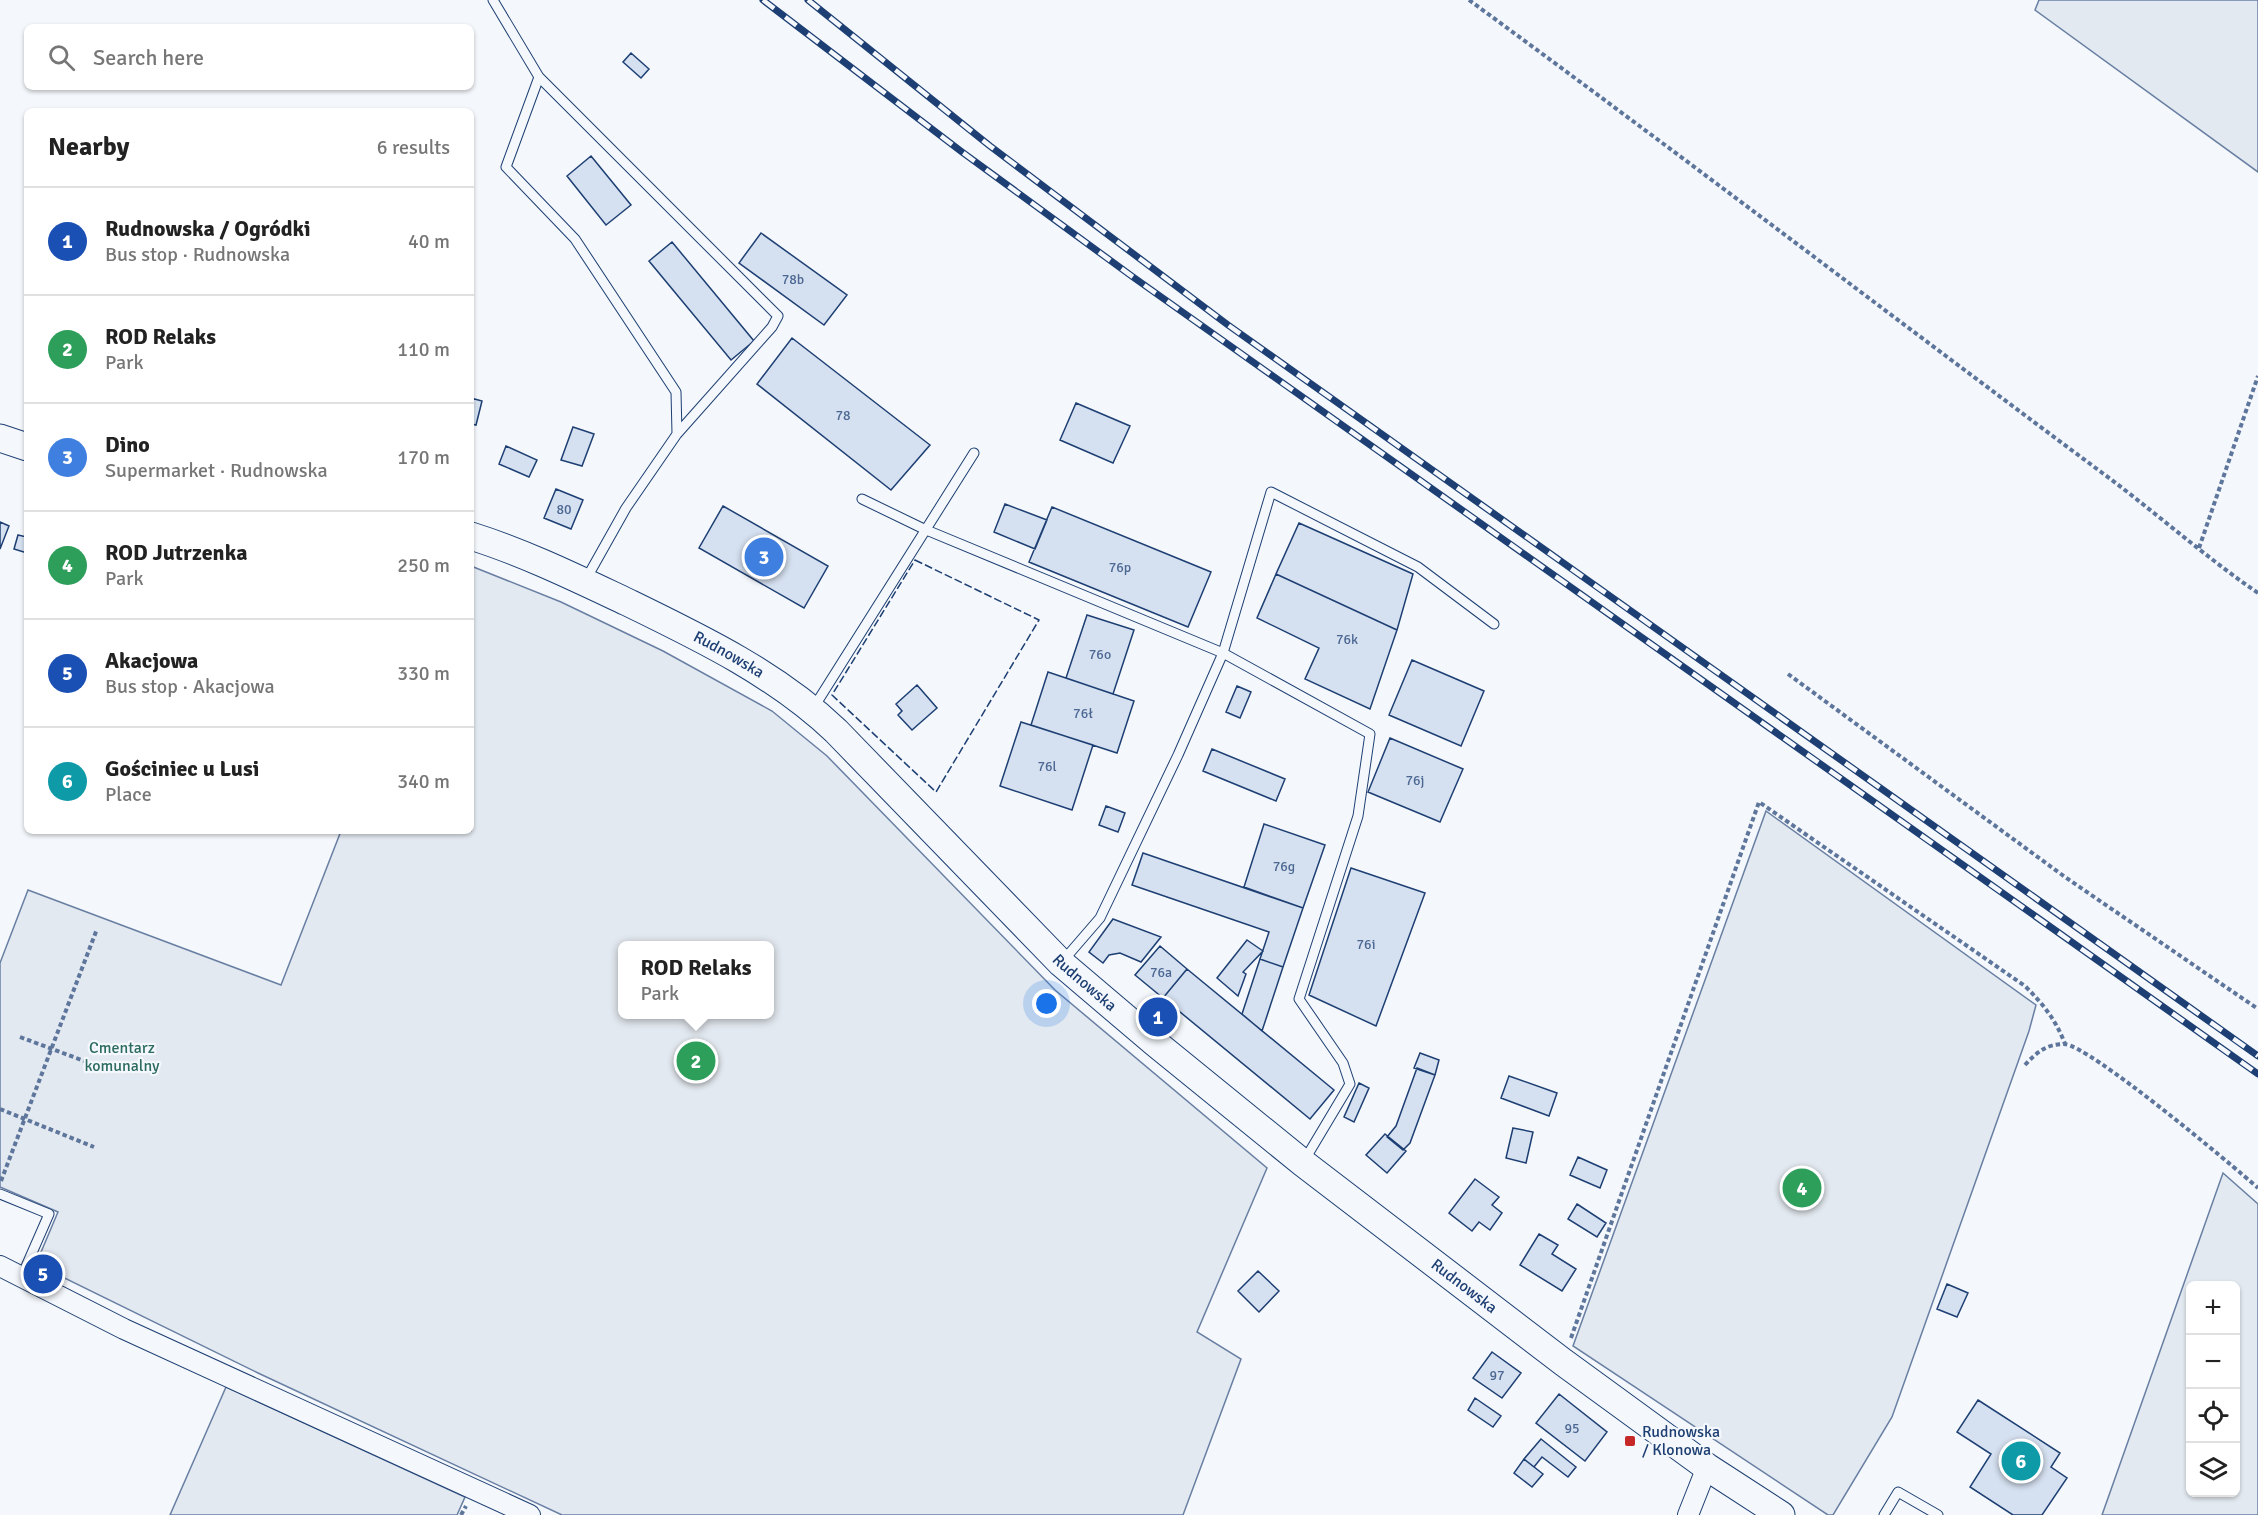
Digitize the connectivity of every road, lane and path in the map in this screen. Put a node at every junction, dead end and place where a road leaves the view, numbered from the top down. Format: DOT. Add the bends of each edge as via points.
graph roads {
  1 [pos="493,0"];
  2 [pos="1468,0"];
  3 [pos="539,77"];
  4 [pos="2258,376"];
  5 [pos="677,434"];
  6 [pos="0,438"];
  7 [pos="24,446"];
  8 [pos="974,453"];
  9 [pos="862,499"];
  10 [pos="924,529"];
  11 [pos="474,537"];
  12 [pos="2199,548"];
  13 [pos="584,581"];
  14 [pos="2258,593"];
  15 [pos="1494,624"];
  16 [pos="1223,653"];
  17 [pos="1788,674"];
  18 [pos="813,709"];
  19 [pos="98,929"];
  20 [pos="1061,963"];
  21 [pos="2258,1009"];
  22 [pos="20,1037"];
  23 [pos="2065,1044"];
  24 [pos="52,1049"];
  25 [pos="2025,1065"];
  26 [pos="111,1071"];
  27 [pos="0,1109"];
  28 [pos="25,1119"];
  29 [pos="94,1148"];
  30 [pos="1303,1163"];
  31 [pos="0,1184"];
  32 [pos="2258,1188"];
  33 [pos="0,1194"];
  34 [pos="0,1266"];
  35 [pos="21,1278"];
  36 [pos="1563,1362"];
  37 [pos="1707,1467"];
  38 [pos="530,1515"];
  39 [pos="1688,1515"];
  40 [pos="1781,1515"];
  41 [pos="1884,1515"];
  42 [pos="1938,1515"];
  1 -- 3 [label="lane"];
  2 -- 12 [label="path" via="2134,495"];
  3 -- 5 [label="lane" via="506,167 575,239 676,392"];
  3 -- 5 [label="lane" via="778,316"];
  4 -- 12 [label="path"];
  5 -- 13 [label="lane" via="626,508"];
  6 -- 7 [label="main road"];
  8 -- 10 [label="lane"];
  9 -- 10 [label="lane"];
  10 -- 16 [label="lane"];
  10 -- 18 [label="lane"];
  11 -- 13 [label="main road, Rudnowska"];
  12 -- 14 [label="path"];
  13 -- 18 [label="main road, Rudnowska" via="747,664"];
  15 -- 16 [label="lane" via="1418,567 1270,492"];
  16 -- 20 [label="lane" via="1100,918"];
  16 -- 30 [label="lane" via="1370,734 1358,816 1299,999 1342,1063 1350,1084"];
  17 -- 21 [label="path" via="2065,877"];
  18 -- 20 [label="main road, Rudnowska"];
  19 -- 24 [label="path"];
  20 -- 30 [label="main road, Rudnowska"];
  22 -- 24 [label="path"];
  23 -- 25 [label="path" via="2039,1050"];
  23 -- 32 [label="path" via="2125,1080"];
  23 -- 36 [label="path" via="2053,1018 2025,986 1759,802"];
  24 -- 26 [label="path"];
  24 -- 28 [label="path"];
  27 -- 28 [label="path"];
  28 -- 29 [label="path"];
  28 -- 31 [label="path"];
  30 -- 36 [label="main road, Rudnowska"];
  33 -- 35 [label="lane" via="49,1214"];
  34 -- 35 [label="street"];
  35 -- 38 [label="street"];
  36 -- 37 [label="main road, Rudnowska"];
  37 -- 39 [label="street"];
  37 -- 40 [label="main road, Rudnowska"];
  41 -- 42 [label="lane" via="1898,1492"];
}
